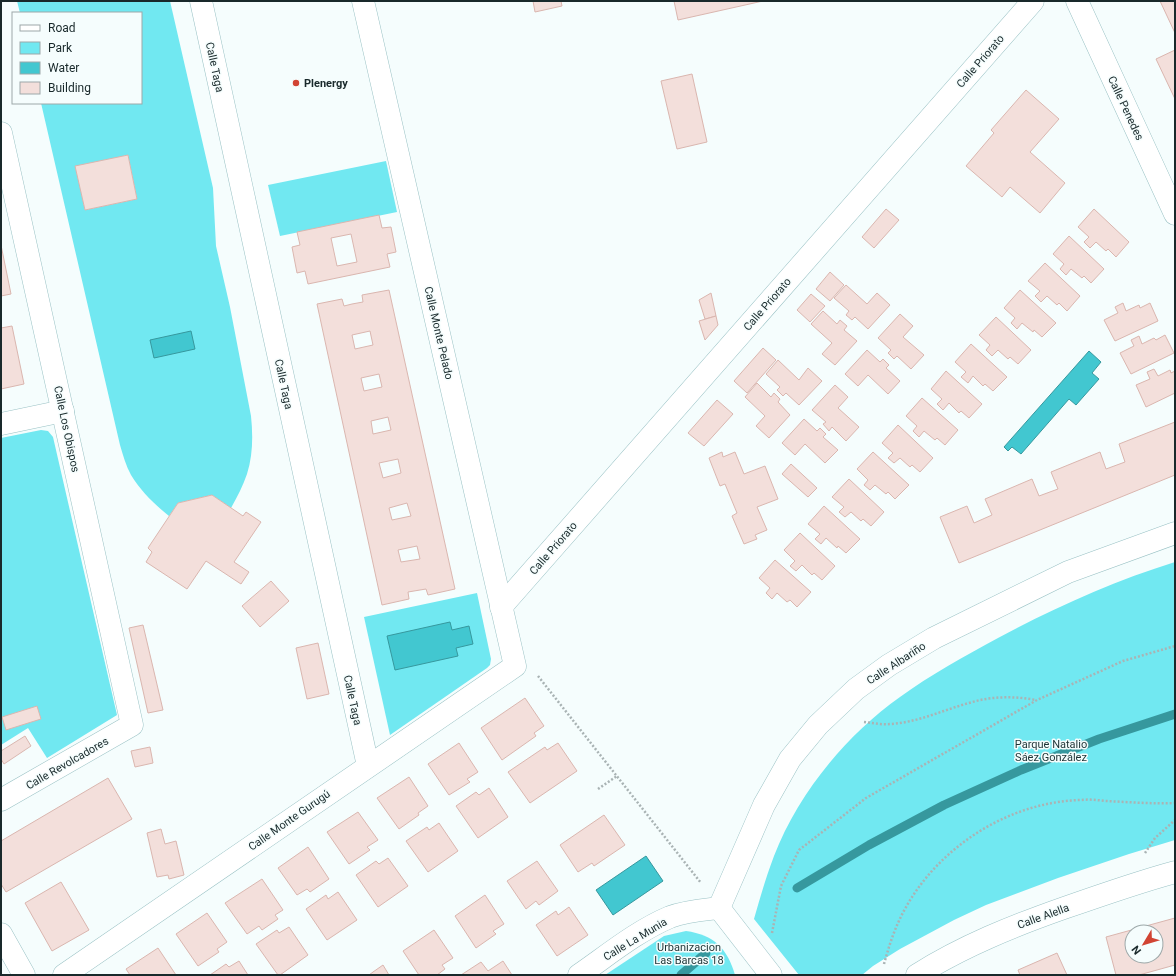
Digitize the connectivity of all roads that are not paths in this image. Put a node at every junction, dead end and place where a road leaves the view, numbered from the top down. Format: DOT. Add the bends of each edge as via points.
graph roads {
  1 [pos="201,1"];
  2 [pos="363,1"];
  3 [pos="1033,1"];
  4 [pos="1077,1"];
  5 [pos="1,133"];
  6 [pos="1175,214"];
  7 [pos="63,411"];
  8 [pos="1,424"];
  9 [pos="1175,533"];
  10 [pos="501,607"];
  11 [pos="515,666"];
  12 [pos="132,725"];
  13 [pos="368,766"];
  14 [pos="1,800"];
  15 [pos="1175,872"];
  16 [pos="719,908"];
  17 [pos="1,934"];
  18 [pos="24,975"];
  19 [pos="64,975"];
  20 [pos="579,975"];
  21 [pos="771,975"];
  22 [pos="917,975"];
  1 -- 13 [label="street, Calle Taga"];
  2 -- 10 [label="street, Calle Monte Pelado"];
  3 -- 10 [label="street, Calle Priorato"];
  4 -- 6 [label="street, Calle Penedes"];
  5 -- 7 [label="street, Calle Los Obispos"];
  7 -- 8 [label="street"];
  7 -- 12 [label="street, Calle Los Obispos"];
  9 -- 16 [label="street, Calle Albariño" via="1060,575 934,638 889,665 856,689 818,725 790,760 764,805"];
  10 -- 11 [label="street, Calle Monte Pelado"];
  11 -- 13 [label="street, Calle Monte Gurugú"];
  12 -- 14 [label="street, Calle Revolcadores"];
  13 -- 19 [label="street, Calle Monte Gurugú"];
  15 -- 22 [label="street, Calle Alella" via="1018,924 966,948"];
  16 -- 20 [label="street, Calle La Munia" via="689,912 654,925"];
  16 -- 21 [label="street"];
  17 -- 18 [label="street"];
}
